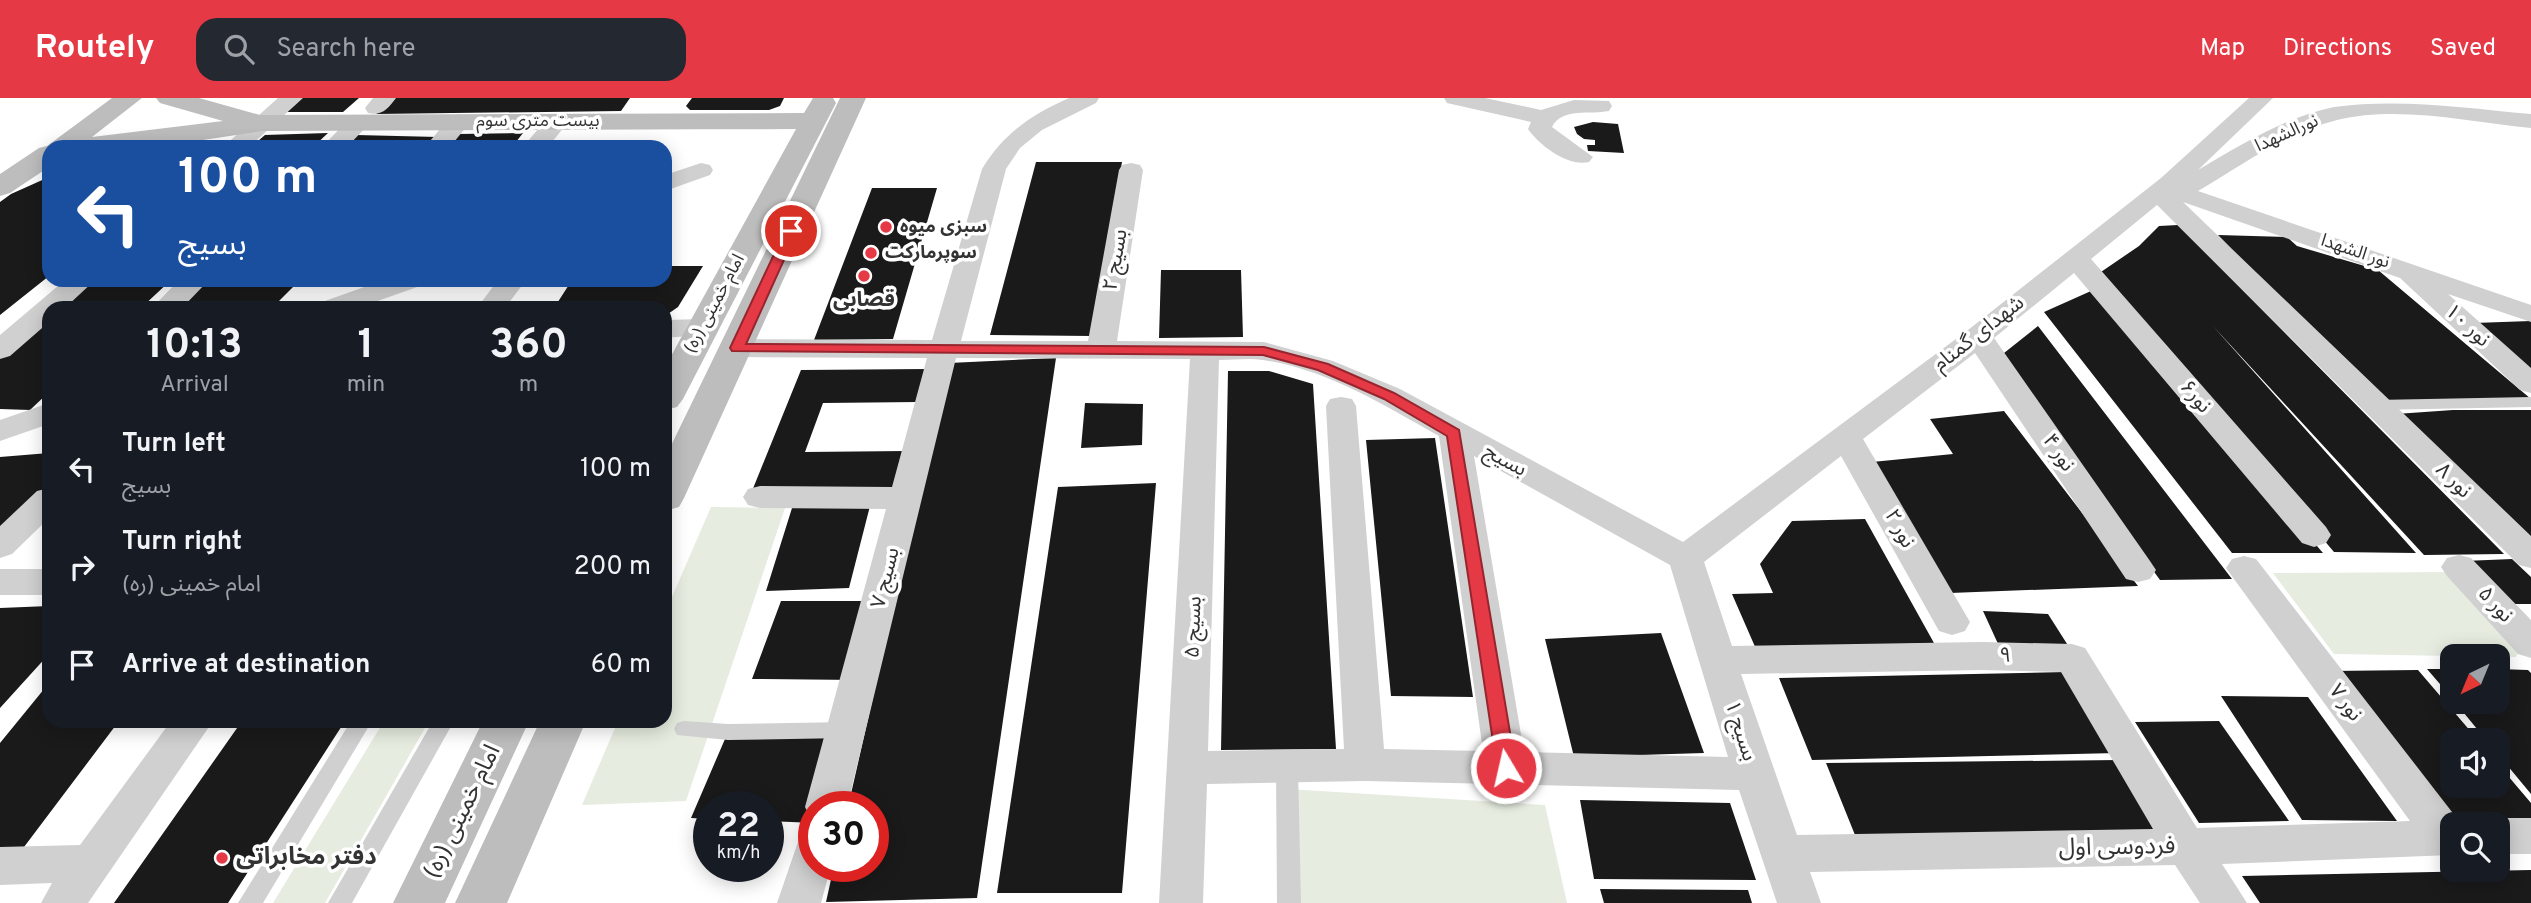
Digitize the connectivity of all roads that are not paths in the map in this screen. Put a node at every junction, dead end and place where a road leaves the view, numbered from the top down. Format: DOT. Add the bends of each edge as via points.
graph roads {
  1 [pos="129,98"];
  2 [pos="169,98"];
  3 [pos="292,98"];
  4 [pos="646,98"];
  5 [pos="853,98"];
  6 [pos="1088,98"];
  7 [pos="1455,98"];
  8 [pos="2262,98"];
  9 [pos="195,102"];
  10 [pos="1601,106"];
  11 [pos="373,109"];
  12 [pos="819,109"];
  13 [pos="1545,118"];
  14 [pos="630,120"];
  15 [pos="459,121"];
  16 [pos="557,121"];
  17 [pos="2531,121"];
  18 [pos="262,123"];
  19 [pos="156,139"];
  20 [pos="70,140"];
  21 [pos="145,140"];
  22 [pos="152,140"];
  23 [pos="243,140"];
  24 [pos="341,140"];
  25 [pos="443,140"];
  26 [pos="541,140"];
  27 [pos="1581,157"];
  28 [pos="42,159"];
  29 [pos="701,170"];
  30 [pos="1131,170"];
  31 [pos="42,172"];
  32 [pos="672,181"];
  33 [pos="4,184"];
  34 [pos="2168,192"];
  35 [pos="2076,258"];
  36 [pos="2403,268"];
  37 [pos="73,287"];
  38 [pos="188,287"];
  39 [pos="390,287"];
  40 [pos="57,301"];
  41 [pos="173,301"];
  42 [pos="352,301"];
  43 [pos="42,314"];
  44 [pos="2531,314"];
  45 [pos="702,328"];
  46 [pos="672,329"];
  47 [pos="1978,336"];
  48 [pos="737,348"];
  49 [pos="944,349"];
  50 [pos="1101,349"];
  51 [pos="0,350"];
  52 [pos="1205,351"];
  53 [pos="2531,384"];
  54 [pos="672,386"];
  55 [pos="2531,402"];
  56 [pos="2375,405"];
  57 [pos="1340,407"];
  58 [pos="42,416"];
  59 [pos="0,431"];
  60 [pos="1454,433"];
  61 [pos="1846,437"];
  62 [pos="672,483"];
  63 [pos="760,497"];
  64 [pos="906,498"];
  65 [pos="42,506"];
  66 [pos="2314,535"];
  67 [pos="0,546"];
  68 [pos="2531,556"];
  69 [pos="1685,558"];
  70 [pos="2459,567"];
  71 [pos="2244,568"];
  72 [pos="2138,570"];
  73 [pos="0,582"];
  74 [pos="42,582"];
  75 [pos="2517,612"];
  76 [pos="1952,622"];
  77 [pos="2531,644"];
  78 [pos="1717,660"];
  79 [pos="188,728"];
  80 [pos="358,728"];
  81 [pos="440,728"];
  82 [pos="503,728"];
  83 [pos="560,728"];
  84 [pos="684,729"];
  85 [pos="847,730"];
  86 [pos="1365,765"];
  87 [pos="1189,767"];
  88 [pos="1287,768"];
  89 [pos="1506,768"];
  90 [pos="1754,774"];
  91 [pos="831,791"];
  92 [pos="2440,825"];
  93 [pos="2510,836"];
  94 [pos="2531,836"];
  95 [pos="2440,837"];
  96 [pos="2186,847"];
  97 [pos="1783,854"];
  98 [pos="90,863"];
  99 [pos="0,866"];
  100 [pos="805,882"];
  101 [pos="495,889"];
  102 [pos="63,903"];
  103 [pos="250,903"];
  104 [pos="340,903"];
  105 [pos="419,903"];
  106 [pos="799,903"];
  107 [pos="1181,903"];
  108 [pos="1289,903"];
  109 [pos="1799,903"];
  110 [pos="2225,903"];
  1 -- 20 [label="main road"];
  2 -- 9 [label="main road, بیست متری سوم"];
  3 -- 18 [label="street"];
  4 -- 14 [label="main road"];
  5 -- 48 [label="main road, امام خمینی (ره)"];
  6 -- 49 [label="street, بسیج ۷" via="1032,125 1005,148 980,215"];
  7 -- 13 [label="street"];
  8 -- 34 [label="street, شهدای گمنام"];
  9 -- 18 [label="main road, بیست متری سوم"];
  10 -- 13 [label="street" via="1560,109"];
  11 -- 15 [label="main road, بیست متری سوم"];
  11 -- 18 [label="main road, بیست متری سوم"];
  11 -- 24 [label="street"];
  12 -- 14 [label="main road, بیست متری سوم"];
  12 -- 45 [label="main road, امام خمینی (ره)"];
  13 -- 27 [label="street" via="1540,129 1546,136"];
  14 -- 16 [label="main road, بیست متری سوم"];
  15 -- 16 [label="main road, بیست متری سوم"];
  15 -- 25 [label="street"];
  16 -- 26 [label="street"];
  17 -- 34 [label="street, نورالشهدا" via="2352,110 2311,121"];
  18 -- 19 [label="main road, بیست متری سوم"];
  18 -- 23 [label="street"];
  19 -- 21 [label="main road, بیست متری سوم"];
  19 -- 22 [label="main road"];
  28 -- 33 [label="main road"];
  29 -- 32 [label="street"];
  30 -- 50 [label="street, بسیج ۲"];
  31 -- 33 [label="main road"];
  34 -- 35 [label="street, شهدای گمنام"];
  34 -- 36 [label="street, نور الشهدا"];
  34 -- 56 [label="street, نور ۸"];
  35 -- 47 [label="street, شهدای گمنام"];
  35 -- 66 [label="street, نور۶"];
  36 -- 44 [label="street, نور الشهدا"];
  36 -- 53 [label="street, نور ۱۰"];
  37 -- 40 [label="street"];
  38 -- 41 [label="street"];
  39 -- 42 [label="street"];
  43 -- 51 [label="street"];
  45 -- 46 [label="street"];
  45 -- 54 [label="main road, امام خمینی (ره)"];
  47 -- 61 [label="street, شهدای گمنام"];
  47 -- 72 [label="street, نور ۴"];
  48 -- 49 [label="street, بسیج"];
  48 -- 62 [label="main road, امام خمینی (ره)"];
  49 -- 50 [label="street, بسیج"];
  49 -- 64 [label="street, بسیج ۷"];
  50 -- 52 [label="street, بسیج"];
  52 -- 60 [label="street, بسیج" via="1264,351 1323,367 1389,396"];
  52 -- 87 [label="street, بسیج ۵"];
  55 -- 56 [label="lane"];
  56 -- 68 [label="street, نور ۸"];
  57 -- 86 [label="street"];
  58 -- 59 [label="street"];
  60 -- 69 [label="street, بسیج"];
  60 -- 89 [label="street"];
  61 -- 69 [label="street, شهدای گمنام"];
  61 -- 76 [label="street, نور ۲"];
  63 -- 64 [label="street"];
  64 -- 85 [label="street, بسیج ۷"];
  65 -- 67 [label="street"];
  69 -- 78 [label="street, بسیج ۱"];
  70 -- 75 [label="street, نور ۵"];
  71 -- 92 [label="street, نور ۷"];
  73 -- 74 [label="street"];
  75 -- 77 [label="street, نور ۵"];
  78 -- 90 [label="street, بسیج ۱"];
  78 -- 96 [label="street, ۹" via="2072,658"];
  79 -- 98 [label="street"];
  80 -- 103 [label="lane"];
  81 -- 104 [label="lane"];
  82 -- 105 [label="main road, امام خمینی (ره)"];
  83 -- 101 [label="main road"];
  84 -- 85 [label="lane"];
  85 -- 91 [label="street, بسیج ۷"];
  86 -- 88 [label="street"];
  86 -- 89 [label="street"];
  87 -- 88 [label="street"];
  87 -- 107 [label="street, بسیج ۵"];
  88 -- 108 [label="lane"];
  89 -- 90 [label="street"];
  90 -- 97 [label="street, بسیج ۱"];
  93 -- 94 [label="street"];
  95 -- 96 [label="street, فردوسی اول"];
  96 -- 97 [label="street, فردوسی اول"];
  96 -- 110 [label="street"];
  97 -- 109 [label="street, بسیج ۱"];
  98 -- 99 [label="street"];
  98 -- 102 [label="street"];
  100 -- 106 [label="street"];
}
